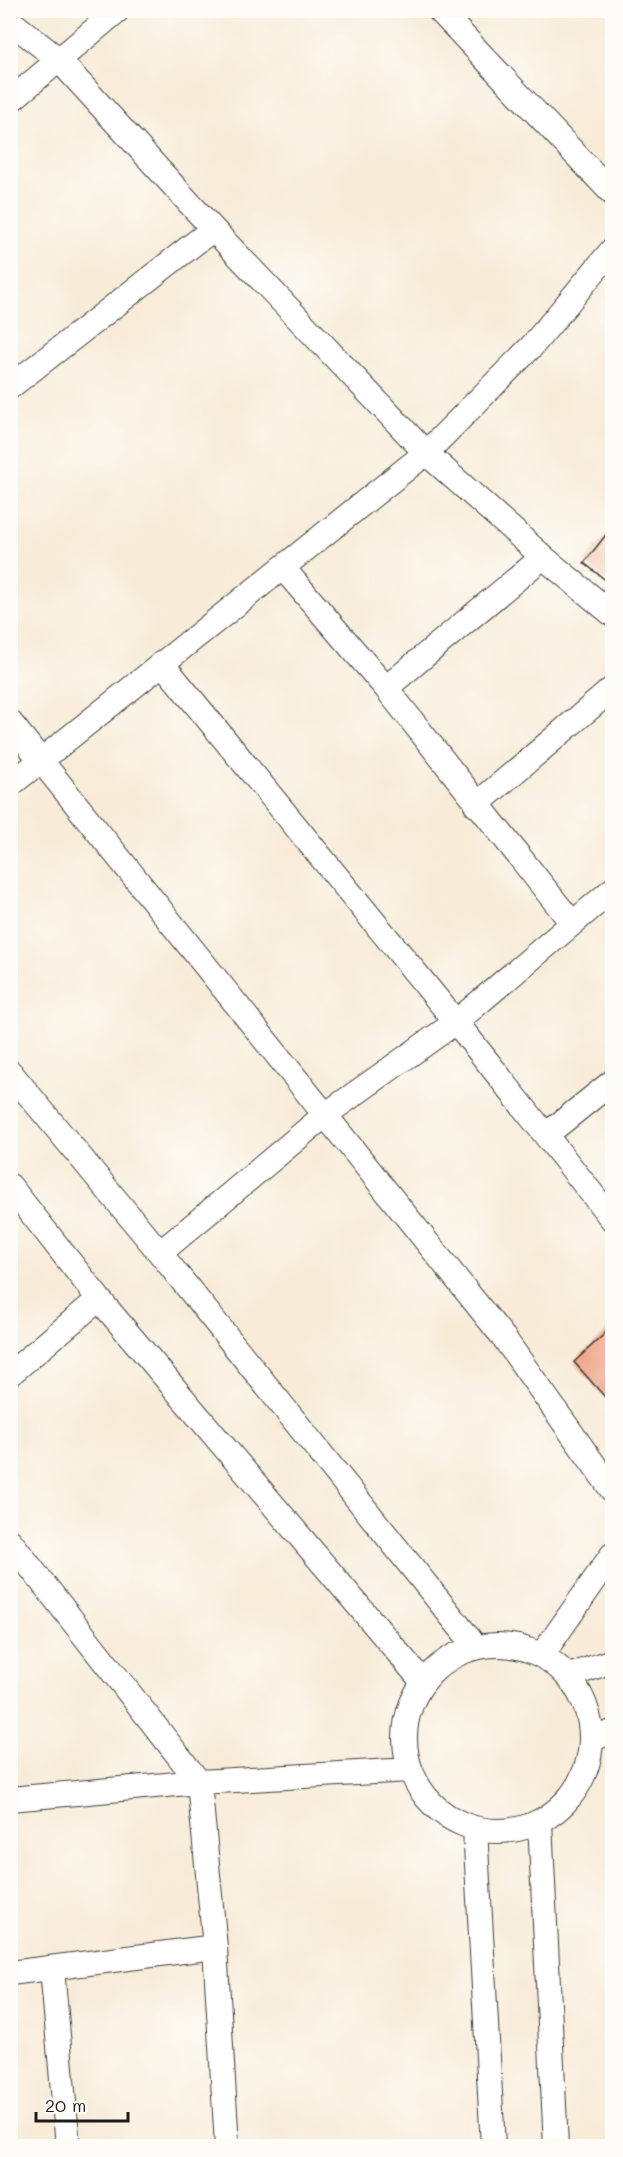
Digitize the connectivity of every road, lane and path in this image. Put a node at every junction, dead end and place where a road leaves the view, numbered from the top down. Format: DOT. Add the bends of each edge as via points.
graph roads {
  1 [pos="118,10"];
  2 [pos="439,10"];
  3 [pos="10,21"];
  4 [pos="59,60"];
  5 [pos="10,101"];
  6 [pos="612,193"];
  7 [pos="213,229"];
  8 [pos="612,250"];
  9 [pos="10,387"];
  10 [pos="426,453"];
  11 [pos="543,557"];
  12 [pos="283,568"];
  13 [pos="612,614"];
  14 [pos="162,663"];
  15 [pos="386,688"];
  16 [pos="612,689"];
  17 [pos="10,722"];
  18 [pos="40,760"];
  19 [pos="10,785"];
  20 [pos="476,805"];
  21 [pos="612,890"];
  22 [pos="572,923"];
  23 [pos="456,1022"];
  24 [pos="10,1072"];
  25 [pos="612,1082"];
  26 [pos="325,1115"];
  27 [pos="546,1135"];
  28 [pos="10,1186"];
  29 [pos="612,1219"];
  30 [pos="160,1254"];
  31 [pos="99,1299"];
  32 [pos="10,1374"];
  33 [pos="612,1490"];
  34 [pos="10,1541"];
  35 [pos="612,1555"];
  36 [pos="476,1647"];
  37 [pos="542,1655"];
  38 [pos="612,1661"];
  39 [pos="569,1676"];
  40 [pos="423,1682"];
  41 [pos="602,1736"];
  42 [pos="410,1770"];
  43 [pos="199,1782"];
  44 [pos="14,1794"];
  45 [pos="540,1822"];
  46 [pos="475,1829"];
  47 [pos="215,1947"];
  48 [pos="52,1969"];
  49 [pos="10,1973"];
  50 [pos="68,2146"];
  51 [pos="227,2146"];
  52 [pos="493,2146"];
  53 [pos="556,2146"];
  1 -- 4 [label="street"];
  2 -- 6 [label="street"];
  3 -- 4 [label="street"];
  4 -- 5 [label="street"];
  4 -- 7 [label="street"];
  7 -- 9 [label="street"];
  7 -- 10 [label="street"];
  8 -- 10 [label="street" via="532,346"];
  10 -- 11 [label="street"];
  10 -- 12 [label="street"];
  11 -- 13 [label="street"];
  11 -- 15 [label="street"];
  12 -- 14 [label="street"];
  12 -- 15 [label="street"];
  14 -- 18 [label="street"];
  14 -- 23 [label="street"];
  15 -- 20 [label="street"];
  16 -- 20 [label="street"];
  17 -- 18 [label="street"];
  18 -- 19 [label="street"];
  18 -- 26 [label="street"];
  20 -- 22 [label="street"];
  21 -- 22 [label="street"];
  22 -- 23 [label="street"];
  23 -- 26 [label="street"];
  23 -- 27 [label="street"];
  24 -- 30 [label="street"];
  25 -- 27 [label="street"];
  26 -- 30 [label="street"];
  26 -- 33 [label="street" via="504,1338"];
  27 -- 29 [label="street"];
  28 -- 31 [label="street"];
  30 -- 36 [label="street"];
  31 -- 32 [label="street"];
  31 -- 40 [label="street"];
  34 -- 43 [label="street"];
  35 -- 37 [label="street"];
  36 -- 37 [label="street" via="511,1645"];
  36 -- 40 [label="street" via="446,1660"];
  37 -- 39 [label="street"];
  38 -- 39 [label="street"];
  39 -- 41 [label="street"];
  40 -- 42 [label="street" via="408,1710 404,1733"];
  41 -- 45 [label="street" via="567,1803"];
  42 -- 43 [label="street"];
  42 -- 46 [label="street" via="435,1808"];
  43 -- 44 [label="street"];
  43 -- 47 [label="street"];
  45 -- 46 [label="street" via="508,1831"];
  45 -- 53 [label="street"];
  46 -- 52 [label="street"];
  47 -- 48 [label="street"];
  47 -- 51 [label="street"];
  48 -- 49 [label="street"];
  48 -- 50 [label="street"];
}
